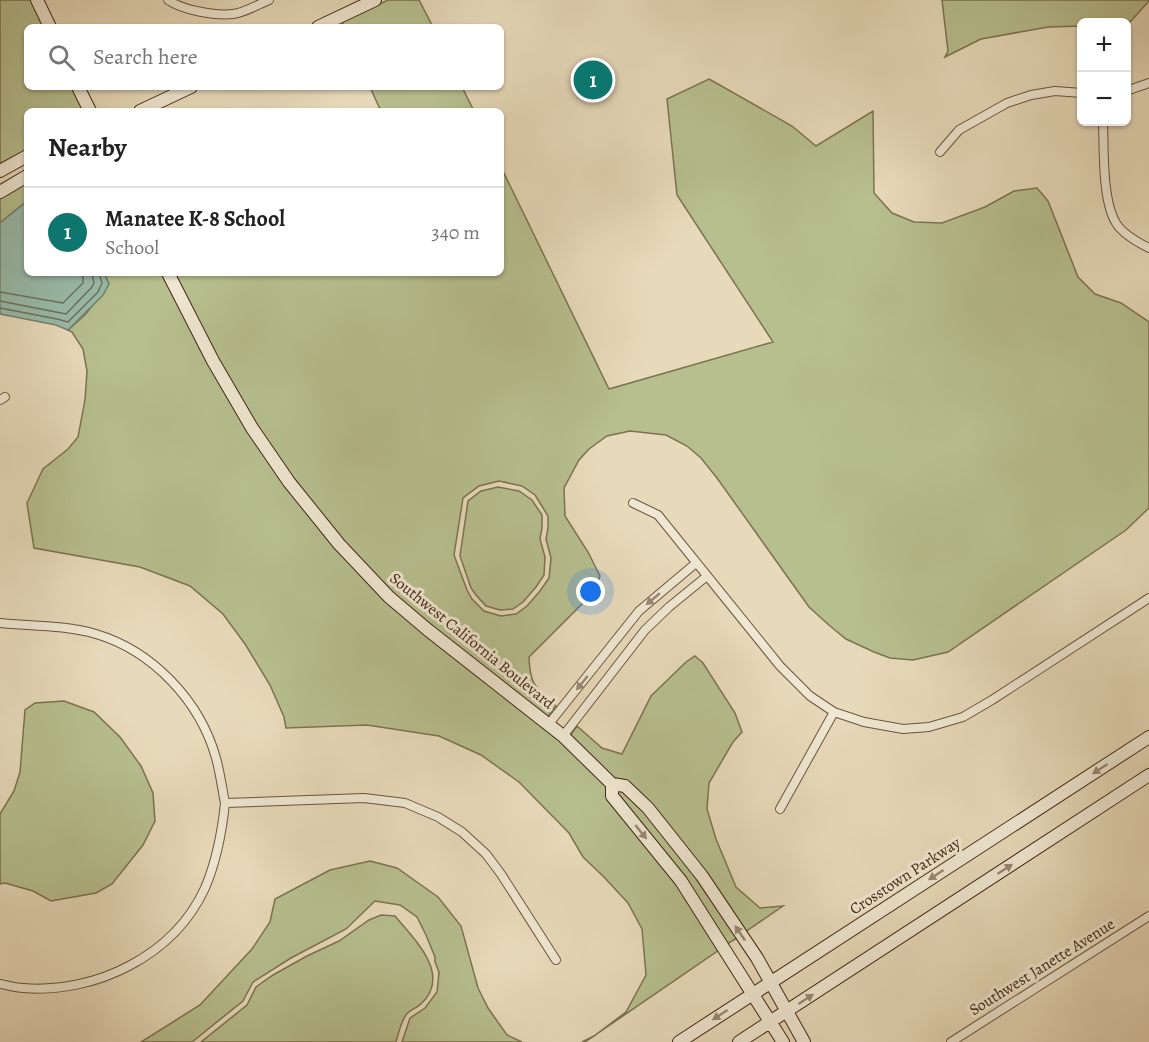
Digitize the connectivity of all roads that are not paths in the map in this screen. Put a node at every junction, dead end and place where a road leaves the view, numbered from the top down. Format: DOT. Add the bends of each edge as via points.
graph roads {
  1 [pos="38,0"];
  2 [pos="168,0"];
  3 [pos="269,0"];
  4 [pos="375,0"];
  5 [pos="49,24"];
  6 [pos="324,24"];
  7 [pos="1149,83"];
  8 [pos="1131,89"];
  9 [pos="80,90"];
  10 [pos="185,90"];
  11 [pos="1077,93"];
  12 [pos="88,108"];
  13 [pos="146,108"];
  14 [pos="1103,126"];
  15 [pos="940,152"];
  16 [pos="24,158"];
  17 [pos="0,171"];
  18 [pos="24,178"];
  19 [pos="0,192"];
  20 [pos="1149,248"];
  21 [pos="170,276"];
  22 [pos="633,503"];
  23 [pos="696,563"];
  24 [pos="707,576"];
  25 [pos="1149,598"];
  26 [pos="0,623"];
  27 [pos="834,712"];
  28 [pos="548,725"];
  29 [pos="563,736"];
  30 [pos="1149,737"];
  31 [pos="1149,776"];
  32 [pos="612,784"];
  33 [pos="225,803"];
  34 [pos="780,809"];
  35 [pos="1149,916"];
  36 [pos="556,960"];
  37 [pos="770,983"];
  38 [pos="0,984"];
  39 [pos="753,994"];
  40 [pos="786,1011"];
  41 [pos="770,1022"];
  42 [pos="679,1042"];
  43 [pos="739,1042"];
  44 [pos="783,1042"];
  45 [pos="804,1042"];
  46 [pos="951,1042"];
  1 -- 5 [label="street"];
  2 -- 3 [label="street" via="208,12 235,14"];
  4 -- 6 [label="street"];
  7 -- 8 [label="street"];
  9 -- 12 [label="street"];
  10 -- 13 [label="street"];
  11 -- 15 [label="street" via="1031,94 1007,103 959,130"];
  14 -- 20 [label="street" via="1107,198 1116,223"];
  16 -- 17 [label="street"];
  18 -- 19 [label="street"];
  21 -- 28 [label="street, Southwest California Boulevard" via="252,428 339,544 405,611"];
  22 -- 23 [label="street" via="658,516"];
  23 -- 24 [label="street"];
  23 -- 28 [label="street, one-way" via="639,611"];
  24 -- 27 [label="street" via="780,666 810,696"];
  24 -- 29 [label="street" via="645,630"];
  25 -- 27 [label="street" via="963,717 929,727 903,729"];
  26 -- 33 [label="street" via="96,634 148,660 174,683 199,718 215,757"];
  27 -- 34 [label="street"];
  28 -- 29 [label="street, Southwest California Boulevard"];
  29 -- 32 [label="street, Southwest California Boulevard"];
  30 -- 37 [label="street, Crosstown Parkway, one-way"];
  40 -- 31 [label="street, one-way"];
  37 -- 32 [label="street, Southwest California Boulevard, one-way" via="702,876 676,843 625,786"];
  32 -- 39 [label="street, Southwest California Boulevard, one-way" via="612,796 681,881"];
  33 -- 36 [label="street" via="364,798 405,803 438,817 486,854"];
  33 -- 38 [label="street" via="222,834 204,889 189,915 165,941 144,957 85,984 51,988"];
  35 -- 46 [label="street, Southwest Janette Avenue"];
  37 -- 39 [label="street, Crosstown Parkway"];
  37 -- 40 [label="street, Southwest California Boulevard"];
  39 -- 41 [label="street, Southwest California Boulevard"];
  39 -- 42 [label="street, Crosstown Parkway, one-way"];
  40 -- 41 [label="street"];
  40 -- 45 [label="street, Southwest California Boulevard"];
  41 -- 43 [label="street"];
  41 -- 44 [label="street, Southwest California Boulevard"];
}
